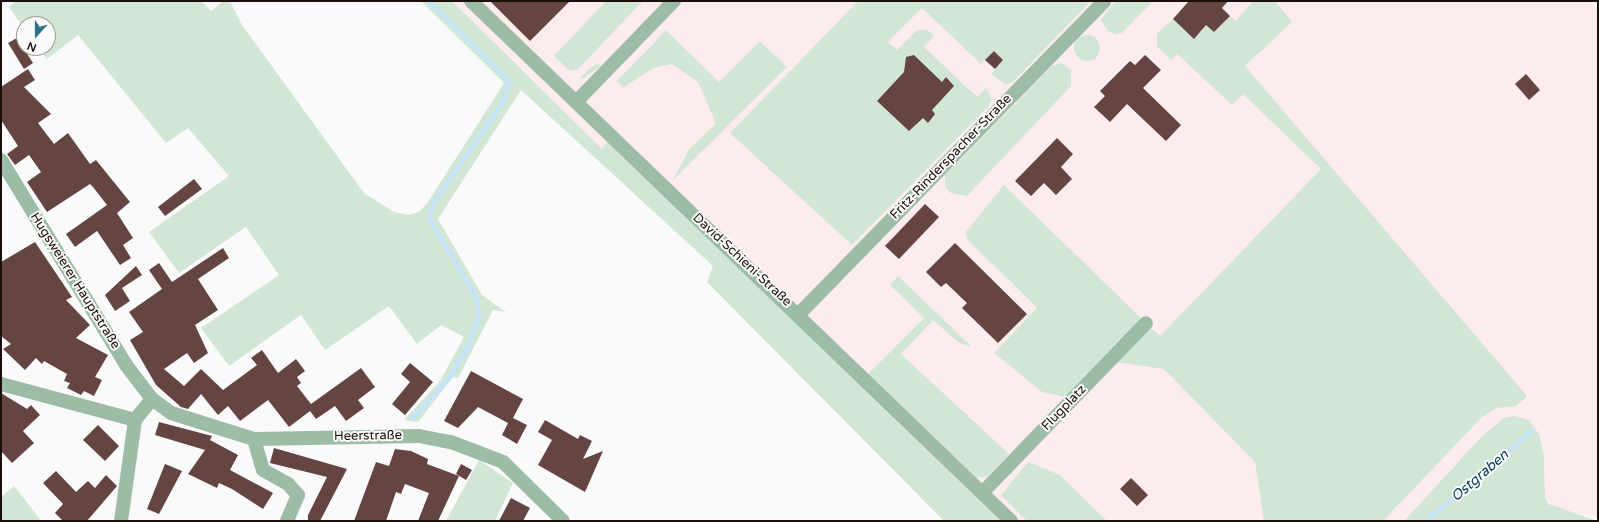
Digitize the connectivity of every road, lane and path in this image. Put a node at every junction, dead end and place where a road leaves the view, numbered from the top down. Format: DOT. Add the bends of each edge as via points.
graph roads {
  1 [pos="471,1"];
  2 [pos="674,1"];
  3 [pos="1104,1"];
  4 [pos="576,102"];
  5 [pos="1,160"];
  6 [pos="799,314"];
  7 [pos="1146,324"];
  8 [pos="1,384"];
  9 [pos="152,399"];
  10 [pos="136,420"];
  11 [pos="254,439"];
  12 [pos="982,493"];
  13 [pos="121,521"];
  14 [pos="287,521"];
  15 [pos="563,521"];
  16 [pos="1011,521"];
  1 -- 4 [label="street, David-Schieni-Straße"];
  2 -- 4 [label="street"];
  3 -- 6 [label="street, Fritz-Rinderspacher-Straße"];
  4 -- 6 [label="street, David-Schieni-Straße"];
  5 -- 9 [label="street, Hugsweierer Hauptstraße" via="126,365"];
  6 -- 12 [label="street, David-Schieni-Straße"];
  7 -- 12 [label="street, Flugplatz"];
  8 -- 10 [label="street"];
  9 -- 10 [label="street"];
  9 -- 11 [label="street, Heerstraße" via="196,423"];
  10 -- 13 [label="street"];
  11 -- 14 [label="street" via="263,470 288,484 298,495"];
  11 -- 15 [label="street, Heerstraße" via="420,436 451,442 503,462"];
  12 -- 16 [label="street, David-Schieni-Straße"];
}
